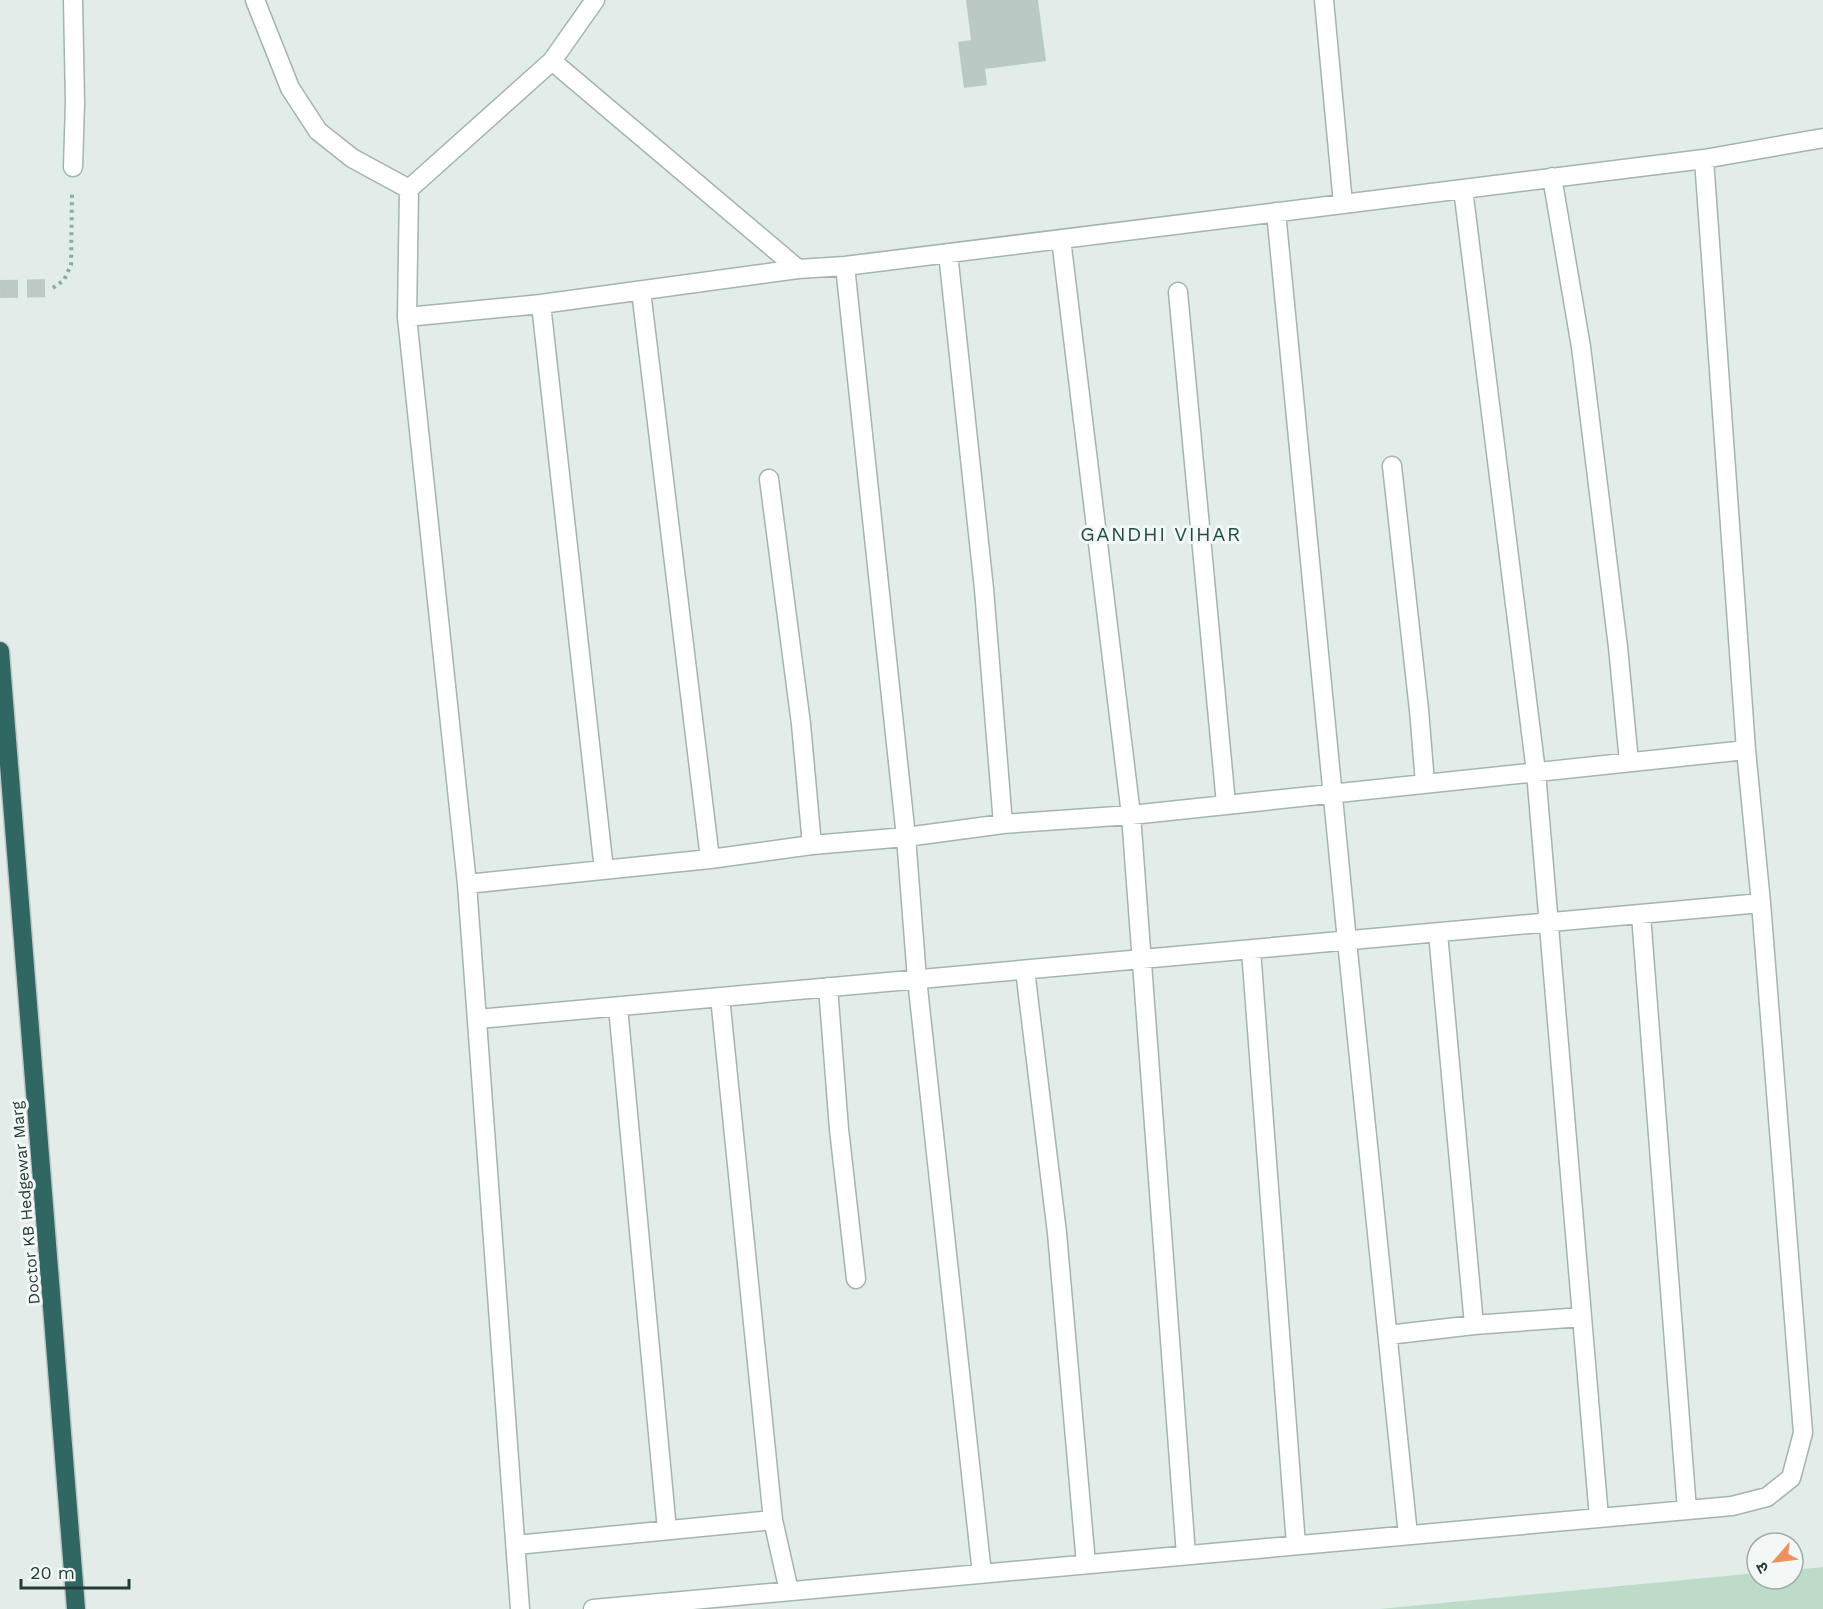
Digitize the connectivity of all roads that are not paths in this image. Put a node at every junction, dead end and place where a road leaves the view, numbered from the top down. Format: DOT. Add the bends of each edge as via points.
graph roads {
  1 [pos="73,0"];
  2 [pos="255,0"];
  3 [pos="595,0"];
  4 [pos="1324,0"];
  5 [pos="552,61"];
  6 [pos="1823,138"];
  7 [pos="1704,159"];
  8 [pos="73,166"];
  9 [pos="1552,177"];
  10 [pos="409,189"];
  11 [pos="1463,189"];
  12 [pos="1343,204"];
  13 [pos="1276,212"];
  14 [pos="1061,239"];
  15 [pos="948,253"];
  16 [pos="845,266"];
  17 [pos="798,269"];
  18 [pos="641,291"];
  19 [pos="1178,292"];
  20 [pos="541,304"];
  21 [pos="407,317"];
  22 [pos="1392,466"];
  23 [pos="769,479"];
  24 [pos="0,651"];
  25 [pos="1746,750"];
  26 [pos="1629,762"];
  27 [pos="1536,772"];
  28 [pos="1425,783"];
  29 [pos="1334,793"];
  30 [pos="1226,804"];
  31 [pos="1131,815"];
  32 [pos="1003,824"];
  33 [pos="906,837"];
  34 [pos="812,845"];
  35 [pos="710,859"];
  36 [pos="604,870"];
  37 [pos="467,884"];
  38 [pos="1761,903"];
  39 [pos="1641,915"];
  40 [pos="1548,923"];
  41 [pos="1438,933"];
  42 [pos="1347,941"];
  43 [pos="1251,950"];
  44 [pos="1143,959"];
  45 [pos="1025,970"];
  46 [pos="916,979"];
  47 [pos="828,987"];
  48 [pos="720,997"];
  49 [pos="618,1006"];
  50 [pos="477,1019"];
  51 [pos="855,1279"];
  52 [pos="1582,1317"];
  53 [pos="1474,1325"];
  54 [pos="1388,1335"];
  55 [pos="1687,1510"];
  56 [pos="1599,1518"];
  57 [pos="773,1520"];
  58 [pos="667,1530"];
  59 [pos="1408,1535"];
  60 [pos="516,1545"];
  61 [pos="1296,1545"];
  62 [pos="1186,1555"];
  63 [pos="1086,1564"];
  64 [pos="982,1574"];
  65 [pos="789,1591"];
  66 [pos="76,1609"];
  67 [pos="520,1609"];
  68 [pos="593,1609"];
  1 -- 8 [label="street"];
  2 -- 10 [label="street" via="290,88 318,131 352,158"];
  3 -- 5 [label="street"];
  4 -- 12 [label="street"];
  5 -- 10 [label="street"];
  5 -- 17 [label="street"];
  6 -- 7 [label="street"];
  7 -- 9 [label="street"];
  7 -- 25 [label="street"];
  9 -- 11 [label="street"];
  9 -- 26 [label="street" via="1581,347"];
  10 -- 21 [label="street"];
  11 -- 12 [label="street"];
  11 -- 27 [label="street"];
  12 -- 13 [label="street"];
  13 -- 14 [label="street"];
  13 -- 29 [label="street"];
  14 -- 15 [label="street"];
  14 -- 31 [label="street"];
  15 -- 16 [label="street"];
  15 -- 32 [label="street" via="984,589"];
  16 -- 17 [label="street"];
  16 -- 33 [label="street"];
  17 -- 18 [label="street"];
  18 -- 20 [label="street"];
  18 -- 35 [label="street"];
  19 -- 30 [label="street"];
  20 -- 21 [label="street"];
  20 -- 36 [label="street"];
  21 -- 37 [label="street"];
  22 -- 28 [label="street"];
  23 -- 34 [label="street" via="801,724"];
  24 -- 66 [label="highway, Doctor KB Hedgewar Marg"];
  25 -- 26 [label="street"];
  25 -- 38 [label="street"];
  26 -- 27 [label="street"];
  27 -- 28 [label="street"];
  27 -- 40 [label="street"];
  28 -- 29 [label="street"];
  29 -- 30 [label="street"];
  29 -- 42 [label="street"];
  30 -- 31 [label="street"];
  31 -- 32 [label="street"];
  31 -- 44 [label="street"];
  32 -- 33 [label="street"];
  33 -- 34 [label="street"];
  33 -- 46 [label="street"];
  34 -- 35 [label="street"];
  35 -- 36 [label="street"];
  36 -- 37 [label="street"];
  37 -- 50 [label="street"];
  38 -- 39 [label="street"];
  38 -- 55 [label="street" via="1803,1433 1791,1478 1767,1497 1732,1506"];
  39 -- 40 [label="street"];
  39 -- 55 [label="street"];
  40 -- 41 [label="street"];
  40 -- 52 [label="street"];
  41 -- 42 [label="street"];
  41 -- 53 [label="street"];
  42 -- 43 [label="street"];
  42 -- 54 [label="street"];
  43 -- 44 [label="street"];
  43 -- 61 [label="street"];
  44 -- 45 [label="street"];
  44 -- 62 [label="street"];
  45 -- 46 [label="street"];
  45 -- 63 [label="street" via="1057,1233"];
  46 -- 47 [label="street"];
  46 -- 64 [label="street"];
  47 -- 48 [label="street"];
  47 -- 51 [label="street"];
  48 -- 49 [label="street"];
  48 -- 57 [label="street"];
  49 -- 50 [label="street"];
  49 -- 58 [label="street"];
  50 -- 60 [label="street"];
  52 -- 53 [label="street"];
  52 -- 56 [label="street"];
  53 -- 54 [label="street"];
  54 -- 59 [label="street"];
  55 -- 56 [label="street"];
  56 -- 59 [label="street"];
  57 -- 58 [label="street"];
  57 -- 65 [label="street"];
  58 -- 60 [label="street"];
  59 -- 61 [label="street"];
  60 -- 67 [label="street"];
  61 -- 62 [label="street"];
  62 -- 63 [label="street"];
  63 -- 64 [label="street"];
  64 -- 65 [label="street"];
  65 -- 68 [label="street"];
}
